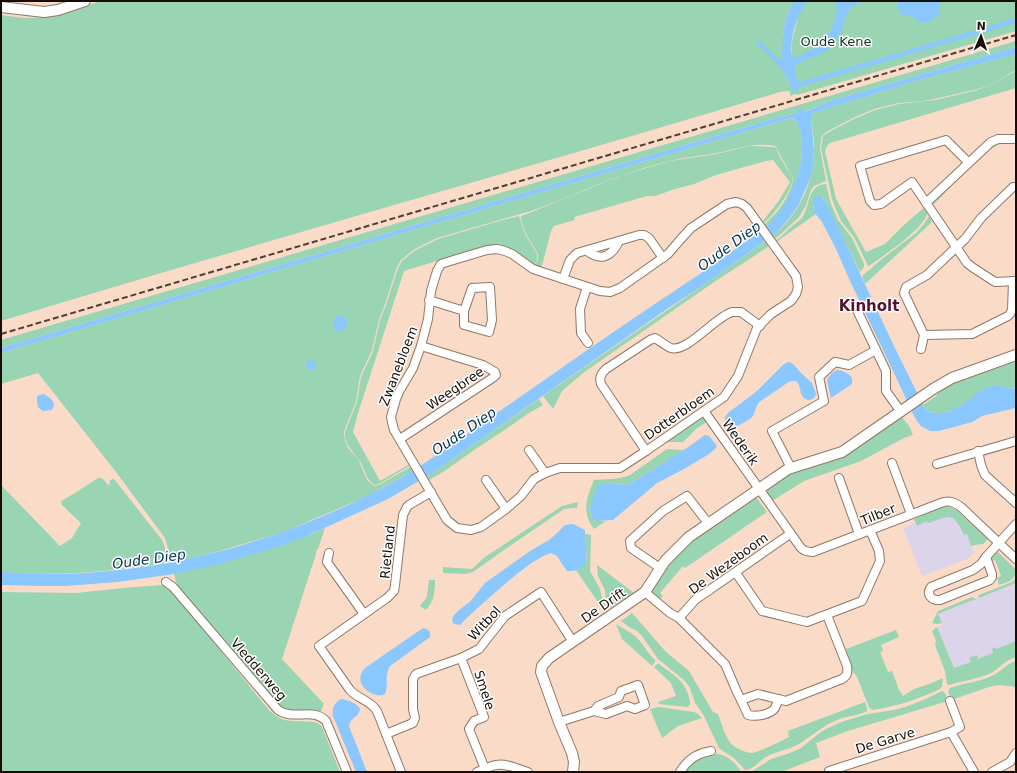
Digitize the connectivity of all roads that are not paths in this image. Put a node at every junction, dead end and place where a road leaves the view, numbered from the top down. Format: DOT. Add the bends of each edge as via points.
graph roads {
  1 [pos="85,1"];
  2 [pos="1,7"];
  3 [pos="1016,139"];
  4 [pos="968,162"];
  5 [pos="1016,187"];
  6 [pos="926,203"];
  7 [pos="956,247"];
  8 [pos="663,258"];
  9 [pos="533,269"];
  10 [pos="563,279"];
  11 [pos="1014,281"];
  12 [pos="587,287"];
  13 [pos="430,300"];
  14 [pos="856,308"];
  15 [pos="464,311"];
  16 [pos="760,326"];
  17 [pos="924,335"];
  18 [pos="588,343"];
  19 [pos="421,346"];
  20 [pos="921,349"];
  21 [pos="876,350"];
  22 [pos="1016,355"];
  23 [pos="704,411"];
  24 [pos="901,412"];
  25 [pos="400,439"];
  26 [pos="1016,441"];
  27 [pos="529,450"];
  28 [pos="646,451"];
  29 [pos="978,451"];
  30 [pos="892,463"];
  31 [pos="937,464"];
  32 [pos="792,468"];
  33 [pos="544,473"];
  34 [pos="839,478"];
  35 [pos="486,480"];
  36 [pos="759,488"];
  37 [pos="431,492"];
  38 [pos="1016,503"];
  39 [pos="506,509"];
  40 [pos="911,514"];
  41 [pos="708,523"];
  42 [pos="1016,524"];
  43 [pos="870,530"];
  44 [pos="790,534"];
  45 [pos="859,534"];
  46 [pos="998,542"];
  47 [pos="329,553"];
  48 [pos="986,557"];
  49 [pos="1016,559"];
  50 [pos="660,568"];
  51 [pos="736,573"];
  52 [pos="166,582"];
  53 [pos="645,592"];
  54 [pos="364,614"];
  55 [pos="827,615"];
  56 [pos="679,618"];
  57 [pos="573,642"];
  58 [pos="461,658"];
  59 [pos="779,699"];
  60 [pos="741,700"];
  61 [pos="950,701"];
  62 [pos="594,711"];
  63 [pos="559,722"];
  64 [pos="951,732"];
  65 [pos="386,734"];
  66 [pos="711,751"];
  67 [pos="1016,753"];
  68 [pos="481,771"];
  69 [pos="347,772"];
  70 [pos="401,772"];
  71 [pos="528,772"];
  72 [pos="573,772"];
  73 [pos="680,772"];
  74 [pos="829,772"];
  75 [pos="974,772"];
  76 [pos="992,772"];
  1 -- 2 [label="street" via="44,12"];
  3 -- 4 [label="street" via="994,140"];
  4 -- 6 [label="street"];
  4 -- 6 [label="street" via="946,140 860,166 870,201 874,205 880,204 912,182"];
  5 -- 7 [label="street" via="984,214"];
  6 -- 7 [label="street"];
  7 -- 11 [label="street" via="967,262 995,282"];
  7 -- 17 [label="street" via="927,275 906,287 905,296"];
  8 -- 10 [label="street" via="649,238 639,235 619,241 608,255 600,257 587,251 577,253 570,260"];
  8 -- 12 [label="street, Dotterbloem" via="620,288 610,292"];
  8 -- 16 [label="street, Dotterbloem" via="691,228 727,204 736,202 745,206 796,276 798,286 794,298 771,314"];
  9 -- 10 [label="street, Dotterbloem"];
  9 -- 13 [label="street, Zwanebloem" via="509,252 497,249 447,262 441,264 437,271"];
  10 -- 12 [label="street, Dotterbloem"];
  11 -- 17 [label="street" via="1012,310 1009,316 972,334"];
  12 -- 18 [label="street" via="580,309 581,333"];
  13 -- 15 [label="street"];
  13 -- 19 [label="street, Zwanebloem"];
  14 -- 21 [label="street"];
  15 -- 15 [label="street" via="472,288 490,287 492,320 488,332 464,325"];
  16 -- 23 [label="street, Dotterbloem" via="738,376 724,397"];
  16 -- 28 [label="street" via="741,312 732,312 684,346 670,348 655,338 602,373 601,384"];
  17 -- 20 [label="street"];
  19 -- 25 [label="street, Zwanebloem" via="392,412 393,426"];
  19 -- 25 [label="street, Weegbree" via="483,366 496,375"];
  21 -- 24 [label="street" via="886,371 886,391"];
  21 -- 32 [label="street" via="849,365 835,362 819,377 824,401 772,431"];
  22 -- 24 [label="street, De Drift" via="952,378"];
  23 -- 28 [label="street, Dotterbloem"];
  23 -- 36 [label="street, Wederik"];
  24 -- 32 [label="street, De Drift" via="842,452"];
  25 -- 37 [label="street, Zwanebloem"];
  26 -- 29 [label="street"];
  27 -- 33 [label="street"];
  28 -- 33 [label="street, Zwanebloem" via="620,468 560,468"];
  29 -- 31 [label="street"];
  29 -- 38 [label="street" via="985,474"];
  30 -- 40 [label="street"];
  32 -- 36 [label="street, De Drift"];
  33 -- 39 [label="street, Zwanebloem" via="534,479 521,496"];
  34 -- 45 [label="street"];
  35 -- 39 [label="street"];
  36 -- 41 [label="street, De Drift"];
  36 -- 44 [label="street, Tilber"];
  37 -- 39 [label="street, Zwanebloem" via="447,520 457,528 481,528"];
  37 -- 54 [label="street, Rietland" via="406,507 403,515 394,591"];
  40 -- 43 [label="street, Tilber"];
  40 -- 46 [label="street, Tilber" via="950,501 961,507"];
  41 -- 50 [label="street, De Drift" via="689,537"];
  41 -- 50 [label="street" via="687,496 663,511 630,540 631,548"];
  42 -- 46 [label="street"];
  43 -- 45 [label="street, Tilber"];
  43 -- 55 [label="street" via="879,551 880,561 862,601"];
  44 -- 45 [label="street, Tilber" via="803,550 813,552"];
  44 -- 51 [label="street, De Wezeboom"];
  46 -- 48 [label="street"];
  46 -- 49 [label="street, Tilber"];
  47 -- 54 [label="street" via="327,562"];
  48 -- 48 [label="street" via="973,570 931,587 931,598 940,600 990,580 992,574"];
  50 -- 53 [label="street, De Drift"];
  51 -- 55 [label="street" via="762,611 807,622"];
  51 -- 56 [label="street, De Wezeboom" via="695,600"];
  52 -- 69 [label="street, Vledderweg" via="278,710 287,714 323,717"];
  53 -- 56 [label="street"];
  53 -- 57 [label="street, De Drift"];
  54 -- 65 [label="street, Rietland" via="319,646 346,686 374,707"];
  55 -- 59 [label="street" via="847,666 847,675 786,701"];
  56 -- 60 [label="street" via="725,664"];
  57 -- 58 [label="street, Witbol" via="541,592 506,616 479,649"];
  57 -- 63 [label="street, De Drift" via="549,658 542,666 541,672"];
  58 -- 65 [label="street, Witbol" via="416,674 413,679 413,723"];
  58 -- 68 [label="street, Smele" via="484,717 474,721 469,729"];
  59 -- 60 [label="street" via="758,694"];
  59 -- 60 [label="street" via="774,709 761,716 748,715"];
  61 -- 64 [label="street" via="960,727"];
  62 -- 62 [label="street" via="606,714 627,706 635,709 645,705 638,684 621,691 619,697 598,706"];
  62 -- 63 [label="street"];
  63 -- 72 [label="street, De Drift" via="572,753"];
  64 -- 74 [label="street, De Garve"];
  64 -- 75 [label="street"];
  65 -- 70 [label="street"];
  66 -- 73 [label="street" via="691,758"];
  67 -- 76 [label="street" via="1010,762"];
  68 -- 71 [label="street" via="504,764"];
}
